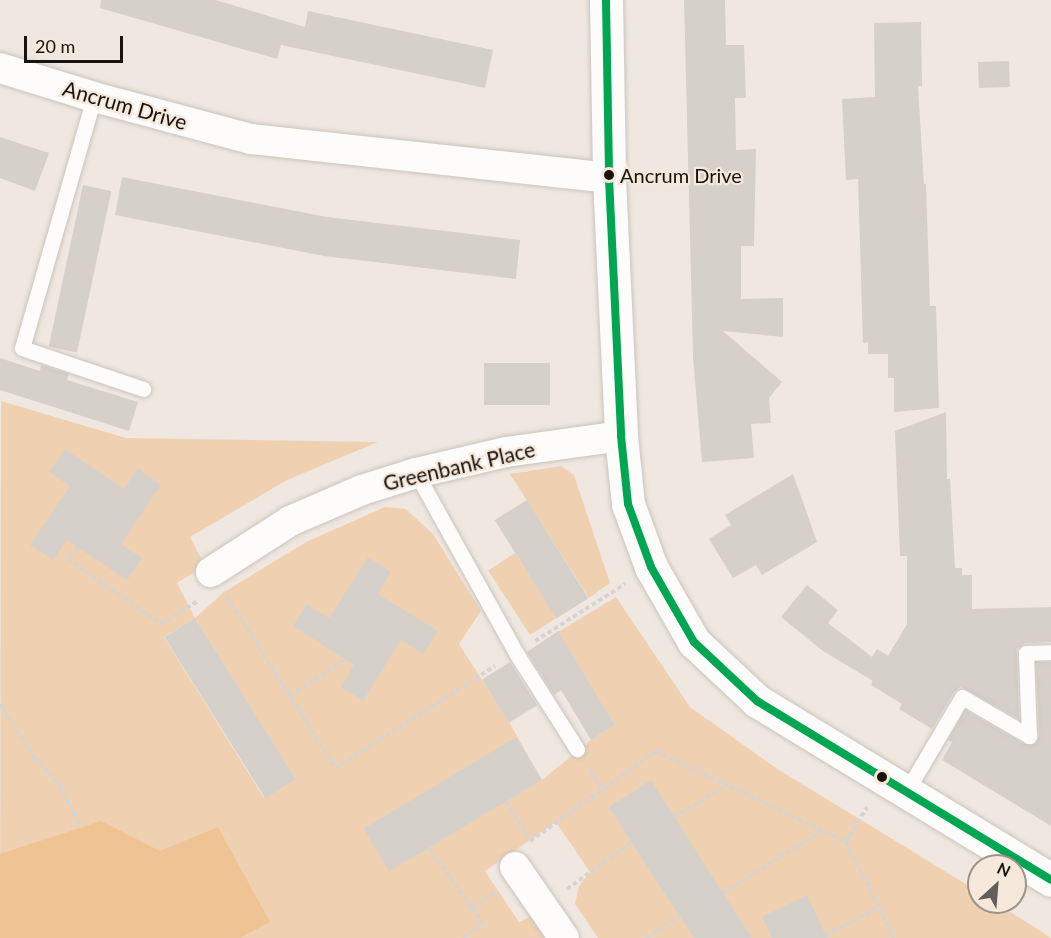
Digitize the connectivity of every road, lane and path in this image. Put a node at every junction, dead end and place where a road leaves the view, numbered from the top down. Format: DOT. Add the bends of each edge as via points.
graph roads {
  1 [pos="606,0"];
  2 [pos="0,68"];
  3 [pos="94,97"];
  4 [pos="609,178"];
  5 [pos="143,389"];
  6 [pos="621,436"];
  7 [pos="416,472"];
  8 [pos="78,547"];
  9 [pos="651,567"];
  10 [pos="216,580"];
  11 [pos="1051,652"];
  12 [pos="516,653"];
  13 [pos="346,659"];
  14 [pos="290,696"];
  15 [pos="0,704"];
  16 [pos="577,749"];
  17 [pos="728,785"];
  18 [pos="895,786"];
  19 [pos="506,802"];
  20 [pos="675,817"];
  21 [pos="79,823"];
  22 [pos="823,830"];
  23 [pos="530,840"];
  24 [pos="632,842"];
  25 [pos="846,842"];
  26 [pos="429,848"];
  27 [pos="518,871"];
  28 [pos="1051,880"];
  29 [pos="723,893"];
  30 [pos="542,907"];
  31 [pos="879,907"];
  32 [pos="472,908"];
  33 [pos="680,916"];
  34 [pos="826,935"];
  35 [pos="463,938"];
  36 [pos="564,938"];
  37 [pos="646,938"];
  38 [pos="894,938"];
  1 -- 4 [label="street"];
  2 -- 3 [label="street, Ancrum Drive"];
  3 -- 4 [label="street, Ancrum Drive" via="250,139"];
  3 -- 5 [label="lane" via="22,348"];
  4 -- 6 [label="street"];
  6 -- 7 [label="street, Greenbank Place" via="506,452"];
  6 -- 9 [label="street" via="628,504"];
  7 -- 10 [label="street, Greenbank Place" via="290,521"];
  7 -- 12 [label="lane"];
  8 -- 10 [label="path" via="68,559 161,624"];
  9 -- 12 [label="path"];
  9 -- 18 [label="street" via="694,642 757,701"];
  10 -- 14 [label="path"];
  11 -- 18 [label="lane" via="1026,653 1029,736 962,697"];
  12 -- 14 [label="path" via="336,768"];
  12 -- 16 [label="lane"];
  13 -- 14 [label="path"];
  15 -- 21 [label="path" via="34,757 60,786"];
  17 -- 20 [label="path"];
  17 -- 22 [label="path"];
  17 -- 23 [label="path" via="656,750"];
  18 -- 25 [label="path"];
  18 -- 28 [label="street"];
  19 -- 23 [label="path"];
  22 -- 25 [label="path"];
  22 -- 29 [label="path"];
  23 -- 27 [label="path"];
  24 -- 30 [label="path"];
  25 -- 31 [label="path"];
  26 -- 32 [label="path"];
  27 -- 30 [label="street"];
  27 -- 32 [label="path"];
  30 -- 36 [label="street"];
  31 -- 34 [label="path"];
  31 -- 38 [label="path"];
  32 -- 35 [label="path" via="483,924"];
  33 -- 37 [label="path"];
}
